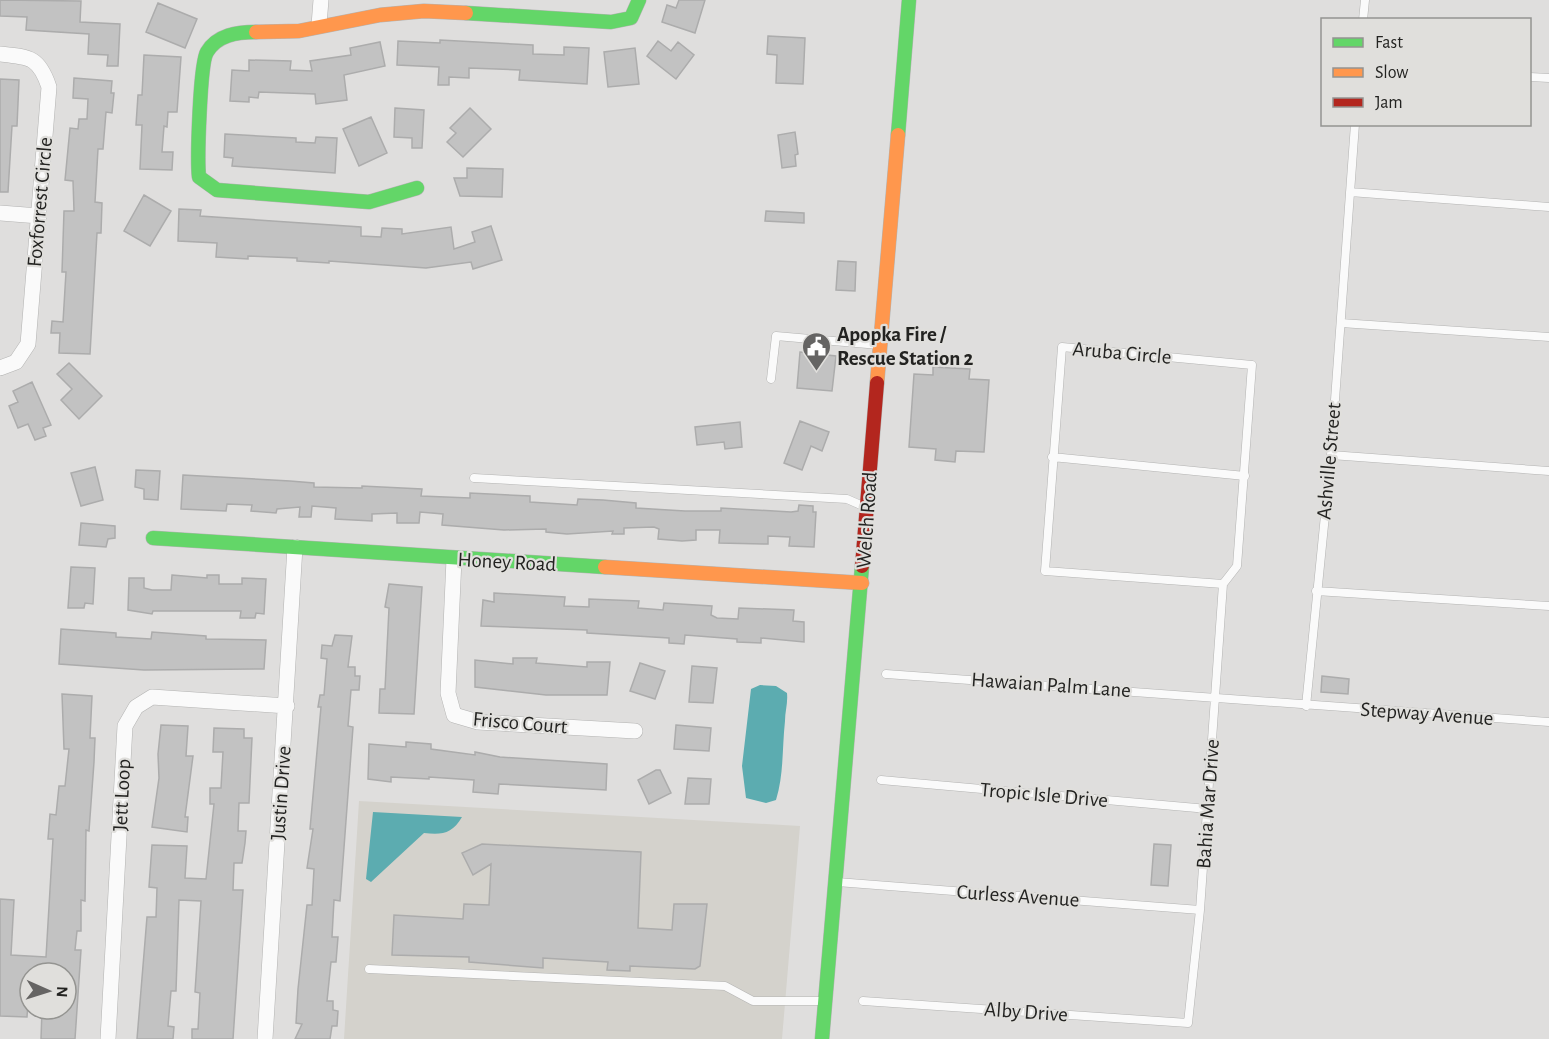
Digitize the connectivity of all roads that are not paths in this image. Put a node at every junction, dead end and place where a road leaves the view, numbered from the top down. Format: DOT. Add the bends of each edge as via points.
graph roads {
  1 [pos="321,0"];
  2 [pos="639,0"];
  3 [pos="909,0"];
  4 [pos="1365,0"];
  5 [pos="478,8"];
  6 [pos="1363,18"];
  7 [pos="319,25"];
  8 [pos="0,54"];
  9 [pos="1531,77"];
  10 [pos="1549,78"];
  11 [pos="1355,126"];
  12 [pos="417,188"];
  13 [pos="1350,192"];
  14 [pos="1549,207"];
  15 [pos="0,213"];
  16 [pos="39,216"];
  17 [pos="1341,323"];
  18 [pos="1549,337"];
  19 [pos="881,345"];
  20 [pos="0,368"];
  21 [pos="771,379"];
  22 [pos="1330,455"];
  23 [pos="1052,457"];
  24 [pos="1549,471"];
  25 [pos="1245,476"];
  26 [pos="474,478"];
  27 [pos="867,508"];
  28 [pos="153,538"];
  29 [pos="295,548"];
  30 [pos="454,559"];
  31 [pos="862,583"];
  32 [pos="1223,584"];
  33 [pos="1316,591"];
  34 [pos="1549,606"];
  35 [pos="886,674"];
  36 [pos="1216,697"];
  37 [pos="287,706"];
  38 [pos="1306,706"];
  39 [pos="1549,722"];
  40 [pos="635,731"];
  41 [pos="881,780"];
  42 [pos="1208,809"];
  43 [pos="837,882"];
  44 [pos="1200,910"];
  45 [pos="369,969"];
  46 [pos="826,1001"];
  47 [pos="863,1001"];
  48 [pos="1188,1023"];
  49 [pos="108,1039"];
  50 [pos="265,1039"];
  51 [pos="822,1039"];
  1 -- 7 [label="street"];
  2 -- 5 [label="street" via="631,18 611,22"];
  3 -- 19 [label="street, Welch Road"];
  4 -- 6 [label="lane"];
  5 -- 7 [label="street" via="380,15"];
  7 -- 12 [label="street" via="299,31 239,32 216,41 206,54 197,154 199,177 217,190 369,202"];
  8 -- 16 [label="street, Foxforrest Circle" via="25,57 43,68 50,87"];
  9 -- 10 [label="lane"];
  11 -- 13 [label="lane, Ashville Street"];
  13 -- 14 [label="lane"];
  13 -- 17 [label="lane, Ashville Street"];
  15 -- 16 [label="street"];
  16 -- 20 [label="street, Foxforrest Circle" via="28,344 16,362"];
  17 -- 18 [label="lane"];
  17 -- 22 [label="lane, Ashville Street"];
  19 -- 21 [label="lane" via="776,336"];
  19 -- 27 [label="street, Welch Road"];
  22 -- 24 [label="lane"];
  22 -- 33 [label="lane, Ashville Street"];
  23 -- 25 [label="lane"];
  23 -- 25 [label="lane, Aruba Circle" via="1062,347 1252,365"];
  23 -- 32 [label="lane, Aruba Circle" via="1046,571"];
  25 -- 32 [label="lane, Aruba Circle" via="1237,566"];
  26 -- 27 [label="lane" via="848,499"];
  27 -- 31 [label="street, Welch Road"];
  28 -- 29 [label="street, Honey Road"];
  29 -- 30 [label="street, Honey Road"];
  29 -- 37 [label="street, Justin Drive"];
  30 -- 31 [label="street, Honey Road"];
  30 -- 40 [label="street, Frisco Court" via="448,693 454,715 478,722"];
  31 -- 43 [label="street, Welch Road"];
  32 -- 36 [label="lane, Bahia Mar Drive"];
  33 -- 34 [label="lane"];
  33 -- 38 [label="lane, Ashville Street"];
  35 -- 36 [label="lane, Hawaian Palm Lane"];
  36 -- 38 [label="lane"];
  36 -- 42 [label="lane, Bahia Mar Drive"];
  37 -- 49 [label="street, Jett Loop" via="152,697 136,707 125,726"];
  37 -- 50 [label="street, Justin Drive"];
  38 -- 39 [label="lane, Stepway Avenue"];
  41 -- 42 [label="lane, Tropic Isle Drive"];
  42 -- 44 [label="lane, Bahia Mar Drive"];
  43 -- 44 [label="lane, Curless Avenue"];
  43 -- 46 [label="street, Welch Road"];
  44 -- 48 [label="lane, Bahia Mar Drive"];
  45 -- 46 [label="lane" via="724,986 753,1000"];
  46 -- 51 [label="street, Welch Road"];
  47 -- 48 [label="lane, Alby Drive"];
}
